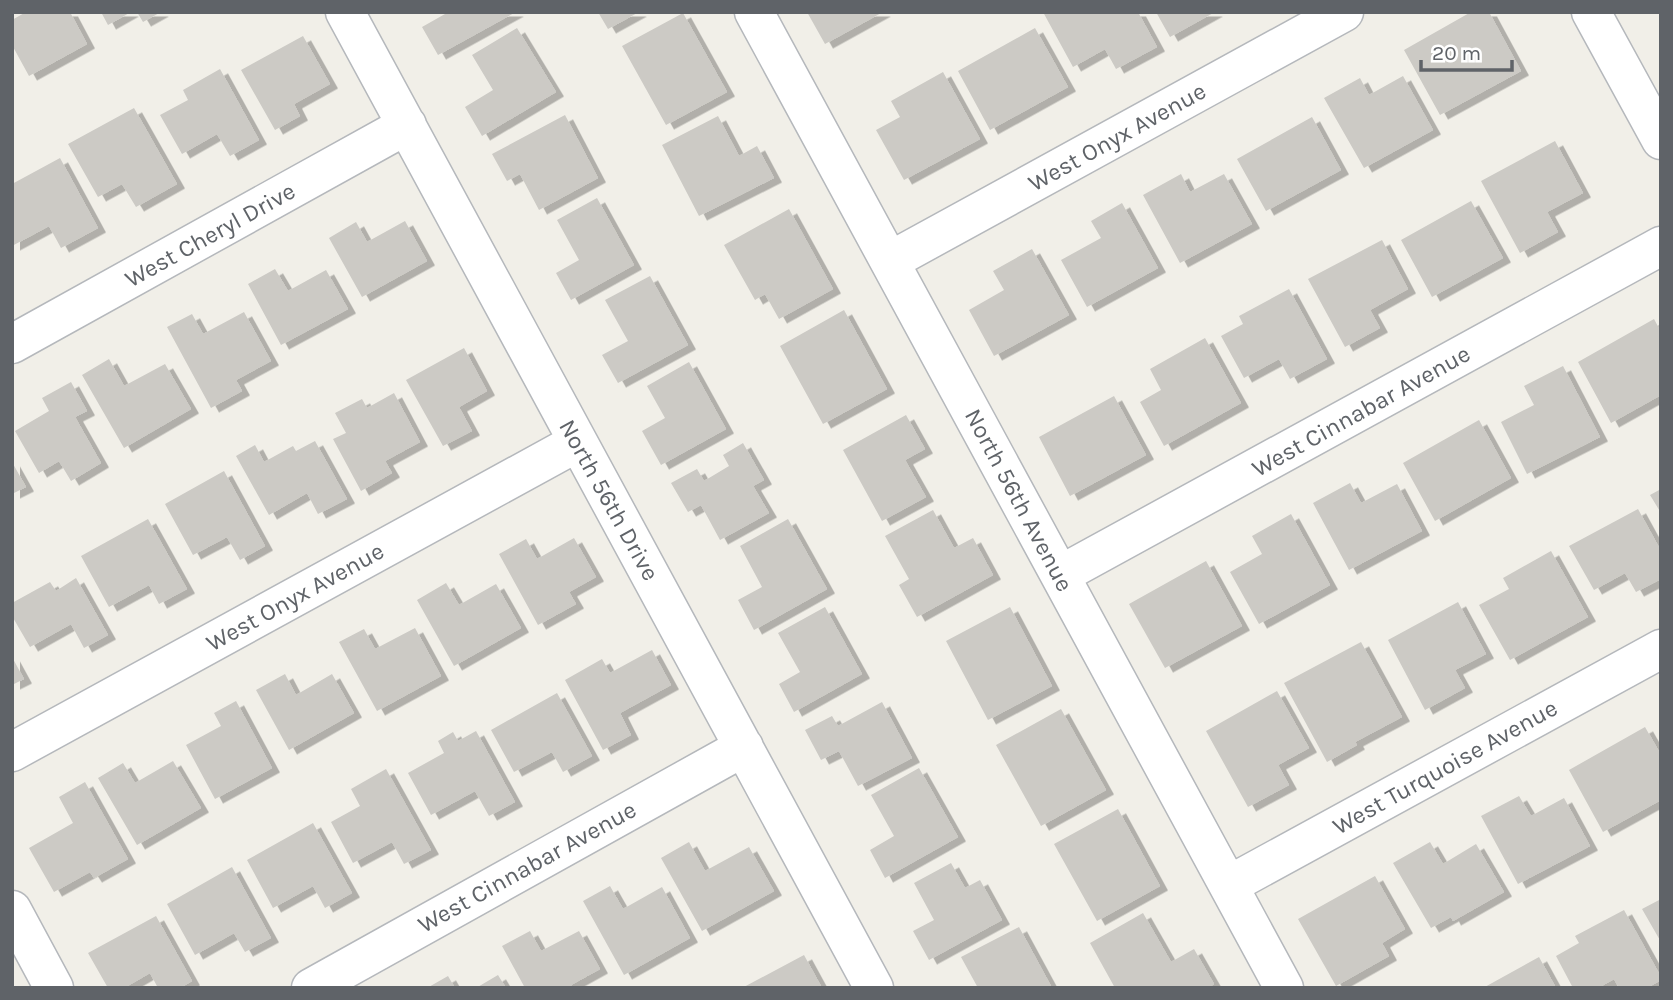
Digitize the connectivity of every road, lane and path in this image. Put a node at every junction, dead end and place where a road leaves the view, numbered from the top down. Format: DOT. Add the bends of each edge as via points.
graph roads {
  1 [pos="345,12"];
  2 [pos="754,12"];
  3 [pos="1344,12"];
  4 [pos="1591,12"];
  5 [pos="407,125"];
  6 [pos="1661,140"];
  7 [pos="1661,246"];
  8 [pos="890,261"];
  9 [pos="12,344"];
  10 [pos="578,442"];
  11 [pos="1060,575"];
  12 [pos="1661,649"];
  13 [pos="744,747"];
  14 [pos="12,752"];
  15 [pos="1229,885"];
  16 [pos="12,910"];
  17 [pos="54,988"];
  18 [pos="311,988"];
  19 [pos="874,988"];
  20 [pos="1284,988"];
  1 -- 5 [label="street, North 56th Drive"];
  2 -- 8 [label="street, North 56th Avenue"];
  3 -- 8 [label="street, West Onyx Avenue"];
  4 -- 6 [label="street"];
  5 -- 9 [label="street, West Cheryl Drive"];
  5 -- 10 [label="street, North 56th Drive"];
  7 -- 11 [label="street, West Cinnabar Avenue"];
  8 -- 11 [label="street, North 56th Avenue"];
  10 -- 13 [label="street, North 56th Drive"];
  10 -- 14 [label="street, West Onyx Avenue"];
  11 -- 15 [label="street, North 56th Avenue"];
  12 -- 15 [label="street, West Turquoise Avenue"];
  13 -- 18 [label="street, West Cinnabar Avenue"];
  13 -- 19 [label="street, North 56th Drive"];
  15 -- 20 [label="street, North 56th Avenue"];
  16 -- 17 [label="street"];
}
